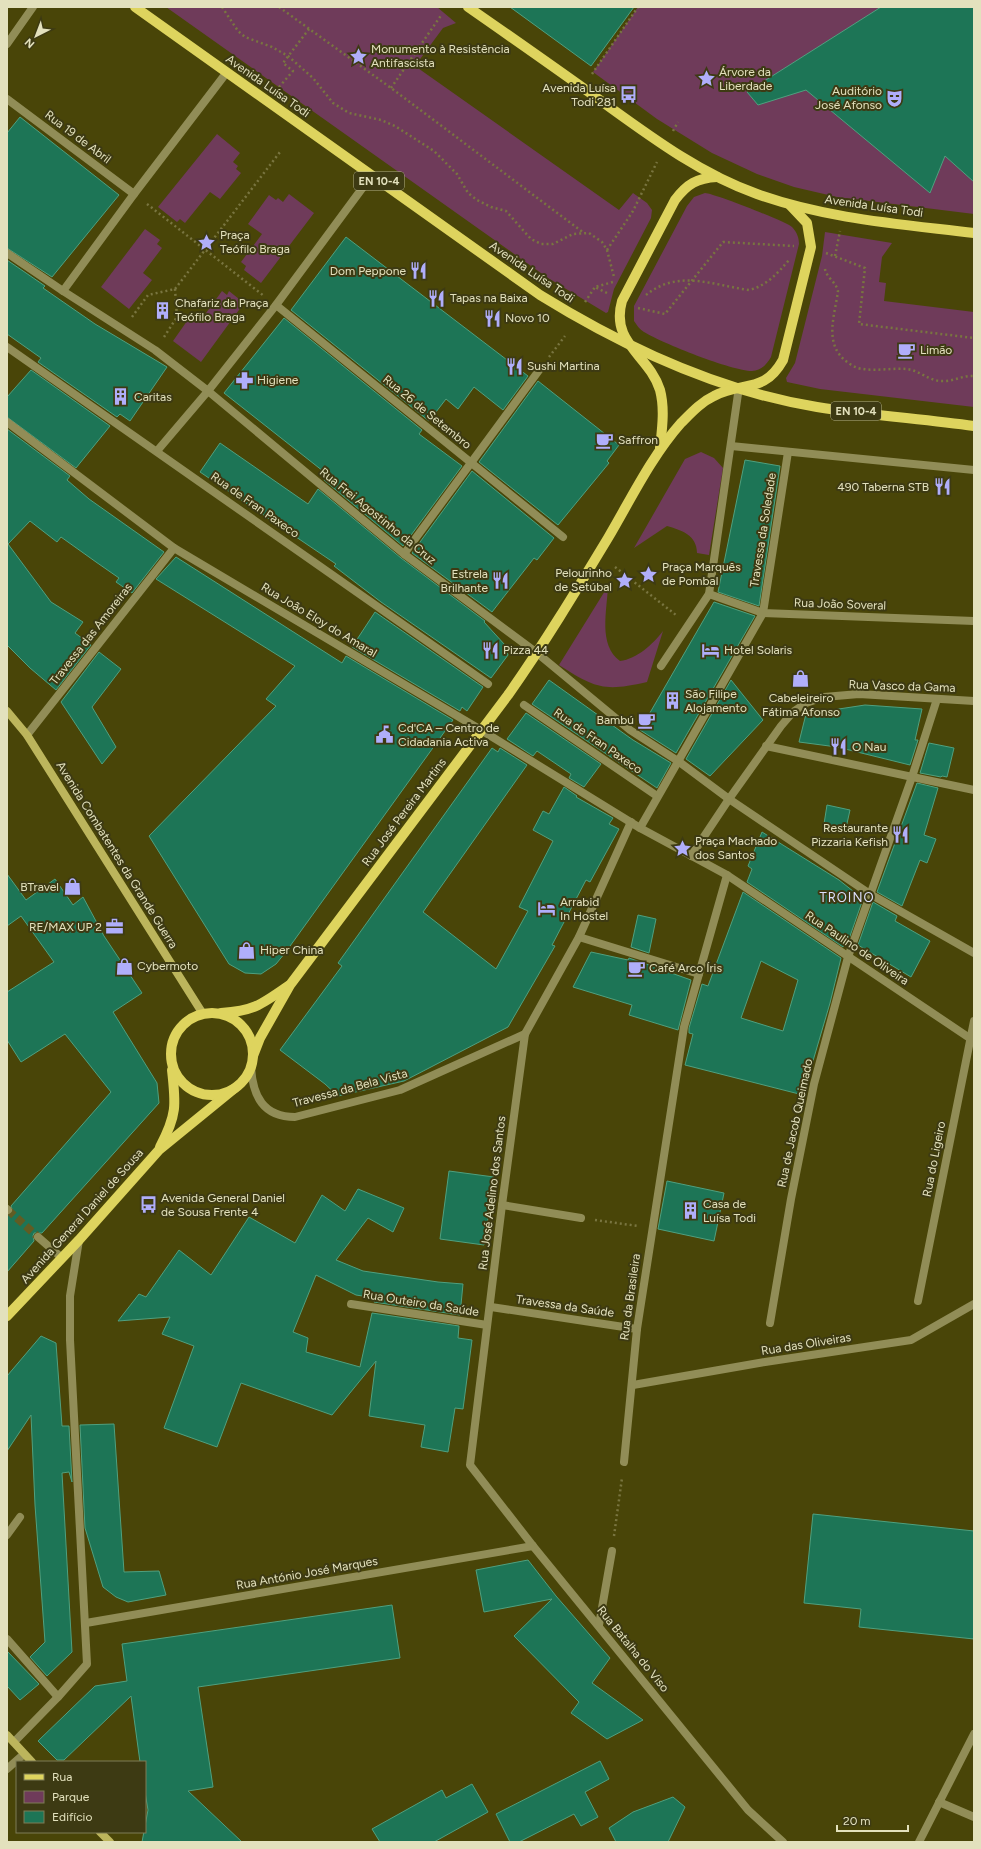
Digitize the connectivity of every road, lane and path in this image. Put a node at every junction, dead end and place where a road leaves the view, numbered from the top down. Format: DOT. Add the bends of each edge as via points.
graph roads {
  1 [pos="32,7"];
  2 [pos="135,7"];
  3 [pos="222,7"];
  4 [pos="279,7"];
  5 [pos="468,7"];
  6 [pos="638,7"];
  7 [pos="442,14"];
  8 [pos="309,29"];
  9 [pos="7,44"];
  10 [pos="288,56"];
  11 [pos="227,72"];
  12 [pos="279,87"];
  13 [pos="582,87"];
  14 [pos="391,88"];
  15 [pos="7,99"];
  16 [pos="678,122"];
  17 [pos="673,132"];
  18 [pos="280,152"];
  19 [pos="657,162"];
  20 [pos="372,175"];
  21 [pos="716,177"];
  22 [pos="134,194"];
  23 [pos="790,205"];
  24 [pos="843,217"];
  25 [pos="584,233"];
  26 [pos="974,233"];
  27 [pos="205,249"];
  28 [pos="606,250"];
  29 [pos="7,253"];
  30 [pos="835,256"];
  31 [pos="595,287"];
  32 [pos="175,289"];
  33 [pos="63,292"];
  34 [pos="610,294"];
  35 [pos="276,305"];
  36 [pos="582,306"];
  37 [pos="123,328"];
  38 [pos="565,336"];
  39 [pos="629,345"];
  40 [pos="8,350"];
  41 [pos="155,350"];
  42 [pos="540,369"];
  43 [pos="739,387"];
  44 [pos="208,391"];
  45 [pos="7,422"];
  46 [pos="974,426"];
  47 [pos="731,446"];
  48 [pos="660,448"];
  49 [pos="157,451"];
  50 [pos="788,452"];
  51 [pos="470,463"];
  52 [pos="974,470"];
  53 [pos="563,537"];
  54 [pos="174,548"];
  55 [pos="404,554"];
  56 [pos="615,567"];
  57 [pos="709,594"];
  58 [pos="763,613"];
  59 [pos="692,619"];
  60 [pos="974,621"];
  61 [pos="537,653"];
  62 [pos="661,666"];
  63 [pos="488,684"];
  64 [pos="938,699"];
  65 [pos="974,701"];
  66 [pos="524,705"];
  67 [pos="7,711"];
  68 [pos="481,730"];
  69 [pos="27,735"];
  70 [pos="766,746"];
  71 [pos="678,761"];
  72 [pos="912,777"];
  73 [pos="974,790"];
  74 [pos="657,796"];
  75 [pos="729,799"];
  76 [pos="631,822"];
  77 [pos="640,828"];
  78 [pos="692,856"];
  79 [pos="727,875"];
  80 [pos="870,894"];
  81 [pos="579,937"];
  82 [pos="974,953"];
  83 [pos="848,957"];
  84 [pos="699,974"];
  85 [pos="290,985"];
  86 [pos="215,1013"];
  87 [pos="203,1014"];
  88 [pos="974,1021"];
  89 [pos="525,1034"];
  90 [pos="972,1040"];
  91 [pos="253,1056"];
  92 [pos="171,1060"];
  93 [pos="250,1068"];
  94 [pos="235,1088"];
  95 [pos="159,1150"];
  96 [pos="502,1205"];
  97 [pos="581,1218"];
  98 [pos="652,1229"];
  99 [pos="38,1237"];
  100 [pos="79,1240"];
  101 [pos="62,1258"];
  102 [pos="918,1301"];
  103 [pos="351,1304"];
  104 [pos="974,1304"];
  105 [pos="490,1307"];
  106 [pos="7,1316"];
  107 [pos="770,1323"];
  108 [pos="487,1325"];
  109 [pos="637,1329"];
  110 [pos="633,1385"];
  111 [pos="624,1462"];
  112 [pos="470,1465"];
  113 [pos="20,1517"];
  114 [pos="7,1535"];
  115 [pos="533,1546"];
  116 [pos="612,1551"];
  117 [pos="86,1623"];
  118 [pos="599,1625"];
  119 [pos="7,1639"];
  120 [pos="58,1697"];
  121 [pos="974,1734"];
  122 [pos="7,1735"];
  123 [pos="14,1742"];
  124 [pos="24,1754"];
  125 [pos="16,1761"];
  126 [pos="16,1761"];
  127 [pos="31,1761"];
  128 [pos="7,1769"];
  129 [pos="939,1802"];
  130 [pos="974,1817"];
  131 [pos="101,1833"];
  132 [pos="110,1842"];
  133 [pos="783,1842"];
  134 [pos="919,1842"];
  1 -- 9 [label="street"];
  2 -- 11 [label="main road, Avenida Luísa Todi / EN 10-4"];
  3 -- 10 [label="path" via="235,28 245,37"];
  4 -- 8 [label="path"];
  5 -- 13 [label="main road, Avenida Luísa Todi"];
  6 -- 13 [label="path"];
  7 -- 14 [label="path"];
  8 -- 10 [label="path"];
  8 -- 14 [label="path"];
  10 -- 12 [label="path" via="283,63 293,71"];
  10 -- 25 [label="path" via="313,78 333,103 349,113 395,126 434,151 457,174 468,193 491,207 506,211 531,239 541,244 553,244 574,234"];
  11 -- 20 [label="main road, Avenida Luísa Todi / EN 10-4"];
  11 -- 22 [label="street"];
  13 -- 21 [label="main road, Avenida Luísa Todi" via="665,146"];
  14 -- 25 [label="path"];
  15 -- 22 [label="street, Rua 19 de Abril"];
  16 -- 17 [label="path"];
  18 -- 27 [label="path"];
  19 -- 28 [label="path" via="633,211"];
  20 -- 35 [label="street"];
  20 -- 39 [label="main road, Avenida Luísa Todi / EN 10-4" via="540,295"];
  21 -- 23 [label="main road, Avenida Luísa Todi"];
  21 -- 39 [label="main road" via="692,182 675,200 622,301 620,324"];
  22 -- 27 [label="path"];
  22 -- 33 [label="street"];
  23 -- 24 [label="main road, Avenida Luísa Todi"];
  23 -- 43 [label="main road" via="807,224 812,247 783,360 769,378 756,385"];
  24 -- 26 [label="main road, Avenida Luísa Todi"];
  24 -- 30 [label="path"];
  25 -- 28 [label="path" via="589,233 602,242"];
  27 -- 32 [label="path"];
  27 -- 35 [label="path"];
  28 -- 31 [label="path" via="615,275 613,282"];
  29 -- 33 [label="street"];
  31 -- 34 [label="path"];
  31 -- 36 [label="path"];
  32 -- 37 [label="path" via="148,295"];
  32 -- 41 [label="path" via="177,317"];
  33 -- 37 [label="street"];
  35 -- 44 [label="street"];
  35 -- 51 [label="street, Rua 26 de Setembro"];
  37 -- 41 [label="street"];
  38 -- 42 [label="path"];
  39 -- 43 [label="main road, Avenida Luísa Todi / EN 10-4" via="691,371"];
  39 -- 48 [label="main road" via="648,367 660,390 663,415"];
  40 -- 49 [label="street, Rua de Fran Paxeco"];
  41 -- 44 [label="street"];
  42 -- 51 [label="street"];
  43 -- 46 [label="main road, Avenida Luísa Todi / EN 10-4" via="817,407"];
  43 -- 47 [label="street"];
  43 -- 48 [label="main road" via="714,396 696,408"];
  44 -- 49 [label="street"];
  44 -- 55 [label="street, Rua Frei Agostinho da Cruz"];
  45 -- 54 [label="street, Rua João Eloy do Amaral"];
  47 -- 50 [label="street"];
  47 -- 57 [label="street"];
  48 -- 61 [label="main road"];
  49 -- 63 [label="street, Rua de Fran Paxeco"];
  50 -- 52 [label="street"];
  50 -- 58 [label="street, Travessa da Soledade"];
  51 -- 53 [label="street, Rua 26 de Setembro"];
  51 -- 55 [label="street"];
  54 -- 68 [label="street, Rua João Eloy do Amaral"];
  54 -- 69 [label="street, Travessa das Amoreiras"];
  55 -- 61 [label="street, Rua Frei Agostinho da Cruz"];
  56 -- 59 [label="path" via="676,615"];
  57 -- 58 [label="street, Rua João Soveral"];
  57 -- 59 [label="street"];
  58 -- 60 [label="street, Rua João Soveral"];
  58 -- 71 [label="street"];
  59 -- 62 [label="street"];
  61 -- 68 [label="main road, Rua José Pereira Martins"];
  61 -- 71 [label="street" via="630,730"];
  64 -- 65 [label="street, Rua Vasco da Gama"];
  64 -- 70 [label="street, Rua Vasco da Gama" via="859,694 824,697 806,703 793,712"];
  64 -- 72 [label="street"];
  66 -- 74 [label="street, Rua de Fran Paxeco"];
  67 -- 69 [label="main road, Avenida Combatentes da Grande Guerra"];
  68 -- 76 [label="street, Rua João Eloy do Amaral"];
  68 -- 85 [label="main road, Rua José Pereira Martins"];
  69 -- 87 [label="main road, Avenida Combatentes da Grande Guerra"];
  70 -- 72 [label="street"];
  70 -- 75 [label="street"];
  71 -- 74 [label="street"];
  71 -- 75 [label="street"];
  72 -- 73 [label="street"];
  72 -- 80 [label="street"];
  74 -- 77 [label="street"];
  75 -- 78 [label="street"];
  75 -- 80 [label="street"];
  76 -- 77 [label="street"];
  76 -- 81 [label="street"];
  77 -- 78 [label="street"];
  78 -- 79 [label="street"];
  79 -- 83 [label="street, Rua Paulino de Oliveira"];
  79 -- 84 [label="street"];
  80 -- 82 [label="street"];
  80 -- 83 [label="street, Rua de Jacob Queimado"];
  81 -- 84 [label="street"];
  81 -- 89 [label="street, Rua José Adelino dos Santos"];
  83 -- 90 [label="street, Rua Paulino de Oliveira"];
  83 -- 107 [label="street, Rua de Jacob Queimado" via="814,1084"];
  84 -- 98 [label="street, Rua da Brasileira" via="684,1027"];
  85 -- 86 [label="main road, Rua José Pereira Martins" via="261,1006 243,1011"];
  85 -- 91 [label="main road, Rua José Pereira Martins" via="260,1038"];
  86 -- 87 [label="main road"];
  86 -- 91 [label="main road" via="237,1022 246,1031"];
  87 -- 92 [label="main road" via="189,1020 178,1031 172,1045"];
  88 -- 90 [label="street, Rua do Ligeiro"];
  89 -- 93 [label="street, Travessa da Bela Vista" via="400,1090 295,1117 279,1116 264,1107 255,1094"];
  89 -- 96 [label="street, Rua José Adelino dos Santos"];
  90 -- 102 [label="street, Rua do Ligeiro"];
  91 -- 93 [label="main road"];
  92 -- 94 [label="main road" via="176,1074 186,1086 197,1093 223,1094"];
  92 -- 95 [label="main road, Avenida General Daniel de Sousa" via="175,1110 172,1126"];
  93 -- 94 [label="main road"];
  94 -- 95 [label="main road, Avenida General Daniel de Sousa"];
  95 -- 100 [label="main road, Avenida General Daniel de Sousa"];
  96 -- 97 [label="street"];
  96 -- 105 [label="street, Rua José Adelino dos Santos"];
  97 -- 98 [label="path"];
  98 -- 109 [label="street, Rua da Brasileira"];
  99 -- 101 [label="street"];
  100 -- 101 [label="main road, Avenida General Daniel de Sousa"];
  100 -- 117 [label="street" via="70,1296 70,1340"];
  101 -- 106 [label="main road, Avenida General Daniel de Sousa"];
  103 -- 108 [label="street, Rua Outeiro da Saúde"];
  104 -- 110 [label="street, Rua das Oliveiras" via="910,1340"];
  105 -- 108 [label="street, Rua José Adelino dos Santos"];
  105 -- 109 [label="street, Travessa da Saúde"];
  108 -- 112 [label="street, Rua José Adelino dos Santos"];
  109 -- 110 [label="street, Rua da Brasileira"];
  110 -- 111 [label="street, Rua da Brasileira"];
  111 -- 116 [label="path"];
  112 -- 115 [label="street, Rua Batalha do Viso"];
  113 -- 114 [label="street"];
  115 -- 117 [label="street, Rua António José Marques"];
  115 -- 118 [label="street, Rua Batalha do Viso"];
  116 -- 118 [label="street"];
  117 -- 120 [label="street" via="87,1664"];
  118 -- 133 [label="street, Rua Batalha do Viso" via="748,1810"];
  119 -- 120 [label="street"];
  120 -- 123 [label="street"];
  121 -- 129 [label="street"];
  122 -- 123 [label="main road"];
  123 -- 124 [label="main road"];
  124 -- 125 [label="street"];
  124 -- 127 [label="main road"];
  126 -- 128 [label="street"];
  129 -- 130 [label="street"];
  129 -- 134 [label="street"];
  131 -- 132 [label="main road"];
}
